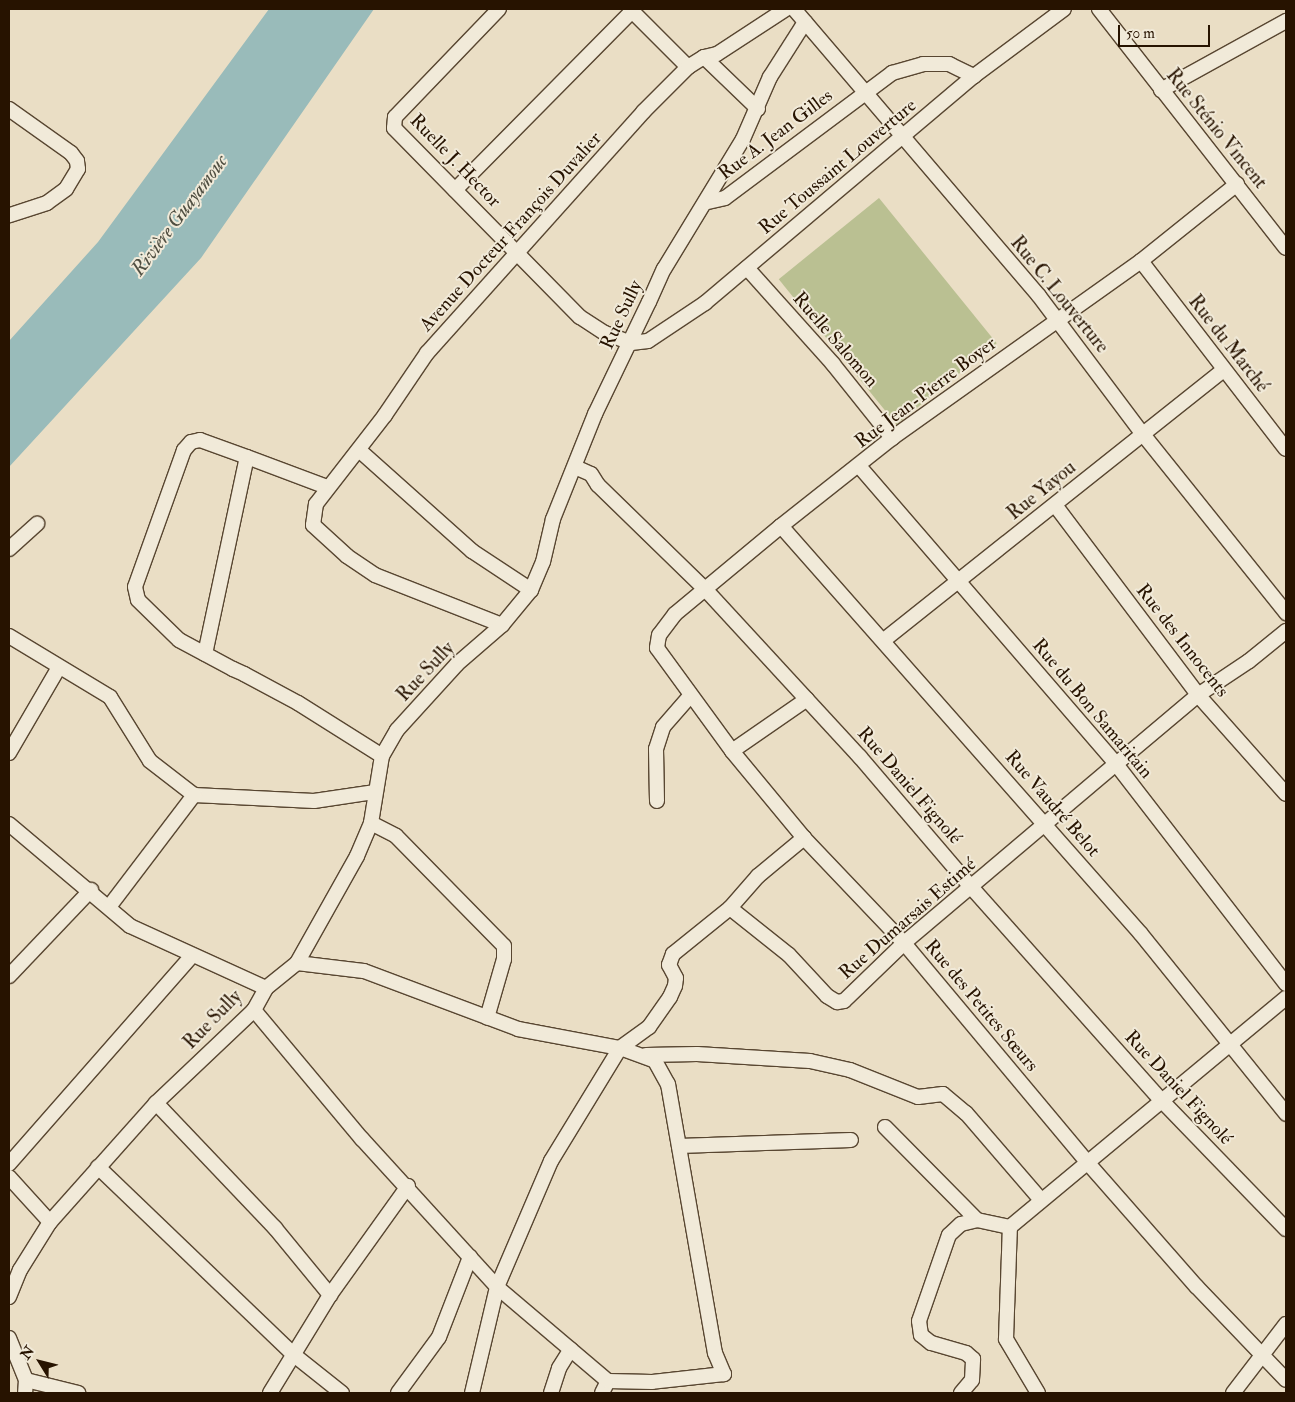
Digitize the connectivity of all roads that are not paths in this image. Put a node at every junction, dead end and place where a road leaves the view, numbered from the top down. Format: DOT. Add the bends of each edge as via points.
graph roads {
  1 [pos="499,9"];
  2 [pos="786,9"];
  3 [pos="794,9"];
  4 [pos="1064,9"];
  5 [pos="1099,9"];
  6 [pos="631,10"];
  7 [pos="1286,21"];
  8 [pos="805,22"];
  9 [pos="704,56"];
  10 [pos="688,67"];
  11 [pos="974,76"];
  12 [pos="1161,90"];
  13 [pos="864,92"];
  14 [pos="9,109"];
  15 [pos="758,109"];
  16 [pos="904,138"];
  17 [pos="1237,184"];
  18 [pos="455,190"];
  19 [pos="708,202"];
  20 [pos="9,215"];
  21 [pos="1282,234"];
  22 [pos="1286,248"];
  23 [pos="519,251"];
  24 [pos="1140,261"];
  25 [pos="747,268"];
  26 [pos="1057,320"];
  27 [pos="631,343"];
  28 [pos="1223,370"];
  29 [pos="1142,433"];
  30 [pos="892,438"];
  31 [pos="1286,449"];
  32 [pos="359,450"];
  33 [pos="247,457"];
  34 [pos="859,466"];
  35 [pos="575,467"];
  36 [pos="327,487"];
  37 [pos="1055,505"];
  38 [pos="37,524"];
  39 [pos="781,526"];
  40 [pos="9,549"];
  41 [pos="958,582"];
  42 [pos="704,588"];
  43 [pos="531,590"];
  44 [pos="1286,612"];
  45 [pos="502,625"];
  46 [pos="1286,631"];
  47 [pos="9,636"];
  48 [pos="884,640"];
  49 [pos="657,648"];
  50 [pos="205,654"];
  51 [pos="59,667"];
  52 [pos="1198,695"];
  53 [pos="690,696"];
  54 [pos="807,699"];
  55 [pos="732,751"];
  56 [pos="9,753"];
  57 [pos="382,756"];
  58 [pos="1116,764"];
  59 [pos="375,792"];
  60 [pos="1286,794"];
  61 [pos="194,795"];
  62 [pos="657,801"];
  63 [pos="371,823"];
  64 [pos="9,824"];
  65 [pos="1045,824"];
  66 [pos="804,838"];
  67 [pos="972,888"];
  68 [pos="91,890"];
  69 [pos="109,907"];
  70 [pos="730,908"];
  71 [pos="904,943"];
  72 [pos="192,956"];
  73 [pos="297,963"];
  74 [pos="9,976"];
  75 [pos="1286,984"];
  76 [pos="266,988"];
  77 [pos="1286,998"];
  78 [pos="254,1010"];
  79 [pos="487,1018"];
  80 [pos="1227,1044"];
  81 [pos="620,1048"];
  82 [pos="646,1055"];
  83 [pos="1160,1099"];
  84 [pos="156,1103"];
  85 [pos="1286,1114"];
  86 [pos="885,1127"];
  87 [pos="851,1140"];
  88 [pos="679,1146"];
  89 [pos="1086,1161"];
  90 [pos="9,1164"];
  91 [pos="98,1166"];
  92 [pos="9,1177"];
  93 [pos="408,1186"];
  94 [pos="1041,1200"];
  95 [pos="977,1220"];
  96 [pos="50,1222"];
  97 [pos="1010,1227"];
  98 [pos="1286,1229"];
  99 [pos="470,1256"];
  100 [pos="497,1287"];
  101 [pos="330,1295"];
  102 [pos="9,1298"];
  103 [pos="1286,1324"];
  104 [pos="9,1338"];
  105 [pos="571,1350"];
  106 [pos="294,1355"];
  107 [pos="1261,1357"];
  108 [pos="1286,1380"];
  109 [pos="26,1387"];
  110 [pos="605,1387"];
  111 [pos="78,1393"];
  112 [pos="270,1393"];
  113 [pos="342,1393"];
  114 [pos="398,1393"];
  115 [pos="472,1393"];
  116 [pos="551,1393"];
  117 [pos="961,1393"];
  118 [pos="1038,1393"];
  119 [pos="1233,1393"];
  1 -- 18 [label="street, Ruelle J. Hector" via="392,123 396,134"];
  2 -- 9 [label="street, Avenue Docteur François Duvalier" via="717,54"];
  3 -- 8 [label="street, Rue C. Louverture"];
  4 -- 11 [label="street, Rue Toussaint Louverture"];
  5 -- 12 [label="street, Rue Sténio Vincent"];
  6 -- 10 [label="street"];
  6 -- 18 [label="street"];
  7 -- 12 [label="street"];
  8 -- 13 [label="street, Rue C. Louverture"];
  8 -- 15 [label="street, Rue Sully" via="770,77"];
  9 -- 10 [label="street, Avenue Docteur François Duvalier"];
  9 -- 15 [label="street"];
  10 -- 23 [label="street, Avenue Docteur François Duvalier" via="643,112"];
  11 -- 13 [label="street, Rue A. Jean Gilles" via="948,64 923,64 892,73"];
  11 -- 16 [label="street, Rue Toussaint Louverture"];
  12 -- 17 [label="street, Rue Sténio Vincent"];
  13 -- 16 [label="street, Rue C. Louverture"];
  13 -- 19 [label="street, Rue A. Jean Gilles" via="725,198"];
  14 -- 20 [label="street" via="64,147 77,161 78,170 66,189 47,203"];
  15 -- 19 [label="street, Rue Sully"];
  16 -- 25 [label="street, Rue Toussaint Louverture"];
  16 -- 26 [label="street, Rue C. Louverture"];
  17 -- 21 [label="street, Rue Sténio Vincent"];
  17 -- 24 [label="street, Rue Jean-Pierre Boyer"];
  18 -- 23 [label="street, Ruelle J. Hector"];
  19 -- 27 [label="street, Rue Sully" via="664,270"];
  21 -- 22 [label="street, Rue Sténio Vincent"];
  23 -- 27 [label="street, Ruelle J. Hector" via="580,317 605,333"];
  23 -- 32 [label="street, Avenue Docteur François Duvalier" via="427,353"];
  24 -- 26 [label="street, Rue Jean-Pierre Boyer"];
  24 -- 28 [label="street, Rue du Marché"];
  25 -- 27 [label="street, Rue Toussaint Louverture" via="672,328 648,341"];
  25 -- 30 [label="street, Ruelle Salomon" via="833,364"];
  26 -- 29 [label="street, Rue C. Louverture"];
  26 -- 30 [label="street, Rue Jean-Pierre Boyer"];
  27 -- 35 [label="street, Rue Sully" via="595,414"];
  28 -- 29 [label="street, Rue Yayou"];
  28 -- 31 [label="street, Rue du Marché"];
  29 -- 37 [label="street, Rue Yayou"];
  29 -- 44 [label="street, Rue C. Louverture"];
  30 -- 34 [label="street, Rue Jean-Pierre Boyer"];
  32 -- 36 [label="street, Avenue Docteur François Duvalier"];
  32 -- 43 [label="street" via="472,551"];
  33 -- 36 [label="street"];
  33 -- 50 [label="street"];
  33 -- 50 [label="street" via="200,440 191,442 184,450 135,587 138,600 172,633"];
  34 -- 39 [label="street, Rue Jean-Pierre Boyer"];
  34 -- 41 [label="street, Rue du Bon Samaritain"];
  35 -- 42 [label="street, Rue Daniel Fignolé" via="591,474 598,485"];
  35 -- 43 [label="street, Rue Sully" via="553,519 543,562"];
  36 -- 45 [label="street, Avenue Docteur François Duvalier" via="316,504 313,525 347,556 375,575"];
  37 -- 41 [label="street, Rue Yayou"];
  37 -- 52 [label="street, Rue des Innocents"];
  38 -- 40 [label="street"];
  39 -- 42 [label="street, Rue Jean-Pierre Boyer"];
  39 -- 48 [label="street, Rue Vaudré Belot"];
  41 -- 48 [label="street, Rue Yayou"];
  41 -- 58 [label="street, Rue du Bon Samaritain"];
  42 -- 49 [label="street, Rue Jean-Pierre Boyer" via="663,628"];
  42 -- 54 [label="street, Rue Daniel Fignolé"];
  43 -- 45 [label="street, Rue Sully"];
  45 -- 57 [label="street, Rue Sully" via="457,664 397,730"];
  46 -- 52 [label="street, Rue Dumarsais Estimé"];
  47 -- 51 [label="street"];
  48 -- 65 [label="street, Rue Vaudré Belot"];
  49 -- 53 [label="street, Rue des Petites Sœurs"];
  50 -- 57 [label="street" via="298,703"];
  51 -- 56 [label="street"];
  51 -- 61 [label="street" via="110,697 150,761"];
  52 -- 58 [label="street, Rue Dumarsais Estimé"];
  52 -- 60 [label="street, Rue des Innocents"];
  53 -- 55 [label="street, Rue des Petites Sœurs"];
  53 -- 62 [label="street" via="663,727 657,743 654,759"];
  54 -- 55 [label="street"];
  54 -- 67 [label="street, Rue Daniel Fignolé"];
  55 -- 66 [label="street, Rue des Petites Sœurs"];
  57 -- 59 [label="street, Rue Sully"];
  58 -- 65 [label="street, Rue Dumarsais Estimé"];
  58 -- 75 [label="street, Rue du Bon Samaritain"];
  59 -- 61 [label="street" via="314,802"];
  59 -- 63 [label="street, Rue Sully"];
  61 -- 69 [label="street"];
  63 -- 73 [label="street, Rue Sully" via="357,856"];
  63 -- 79 [label="street" via="396,836 504,946 504,960"];
  64 -- 68 [label="street"];
  65 -- 67 [label="street, Rue Dumarsais Estimé"];
  65 -- 80 [label="street, Rue Vaudré Belot" via="1190,992"];
  66 -- 70 [label="street" via="758,876"];
  66 -- 71 [label="street, Rue des Petites Sœurs"];
  67 -- 71 [label="street, Rue Dumarsais Estimé"];
  67 -- 83 [label="street, Rue Daniel Fignolé"];
  68 -- 69 [label="street"];
  68 -- 74 [label="street"];
  69 -- 72 [label="street" via="130,926"];
  70 -- 71 [label="street, Rue Dumarsais Estimé" via="789,955 827,996 838,1002 844,1000"];
  70 -- 81 [label="street" via="670,958 669,965 676,978 670,997 649,1027"];
  71 -- 89 [label="street, Rue des Petites Sœurs"];
  72 -- 76 [label="street"];
  72 -- 90 [label="street"];
  73 -- 76 [label="street, Rue Sully"];
  73 -- 79 [label="street" via="364,971"];
  76 -- 78 [label="street, Rue Sully"];
  77 -- 80 [label="street"];
  78 -- 84 [label="street, Rue Sully"];
  78 -- 93 [label="street" via="362,1139"];
  79 -- 81 [label="street" via="518,1029"];
  80 -- 83 [label="street"];
  80 -- 85 [label="street, Rue Vaudré Belot"];
  81 -- 82 [label="street"];
  81 -- 100 [label="street" via="551,1162"];
  82 -- 88 [label="street" via="655,1061 668,1084"];
  82 -- 94 [label="street" via="697,1054 810,1062 850,1070 918,1097 943,1094 966,1113"];
  83 -- 89 [label="street"];
  83 -- 98 [label="street, Rue Daniel Fignolé"];
  84 -- 91 [label="street, Rue Sully"];
  84 -- 101 [label="street" via="275,1228"];
  86 -- 95 [label="street"];
  87 -- 88 [label="street"];
  88 -- 110 [label="street" via="715,1353 724,1374"];
  89 -- 94 [label="street"];
  89 -- 107 [label="street, Rue des Petites Sœurs"];
  91 -- 96 [label="street, Rue Sully"];
  91 -- 106 [label="street"];
  92 -- 96 [label="street"];
  93 -- 99 [label="street"];
  93 -- 101 [label="street"];
  94 -- 97 [label="street"];
  95 -- 97 [label="street"];
  95 -- 117 [label="street" via="961,1224 949,1235 918,1328 931,1343 966,1352 973,1359 972,1380"];
  96 -- 102 [label="street, Rue Sully" via="20,1270"];
  97 -- 118 [label="street" via="1006,1339"];
  99 -- 100 [label="street"];
  99 -- 114 [label="street" via="439,1337"];
  100 -- 105 [label="street"];
  100 -- 115 [label="street"];
  101 -- 106 [label="street"];
  103 -- 107 [label="street"];
  104 -- 109 [label="street"];
  105 -- 110 [label="street"];
  105 -- 116 [label="street" via="559,1368"];
  106 -- 112 [label="street"];
  106 -- 113 [label="street"];
  107 -- 108 [label="street, Rue des Petites Sœurs"];
  107 -- 119 [label="street"];
  109 -- 111 [label="street"];
}
